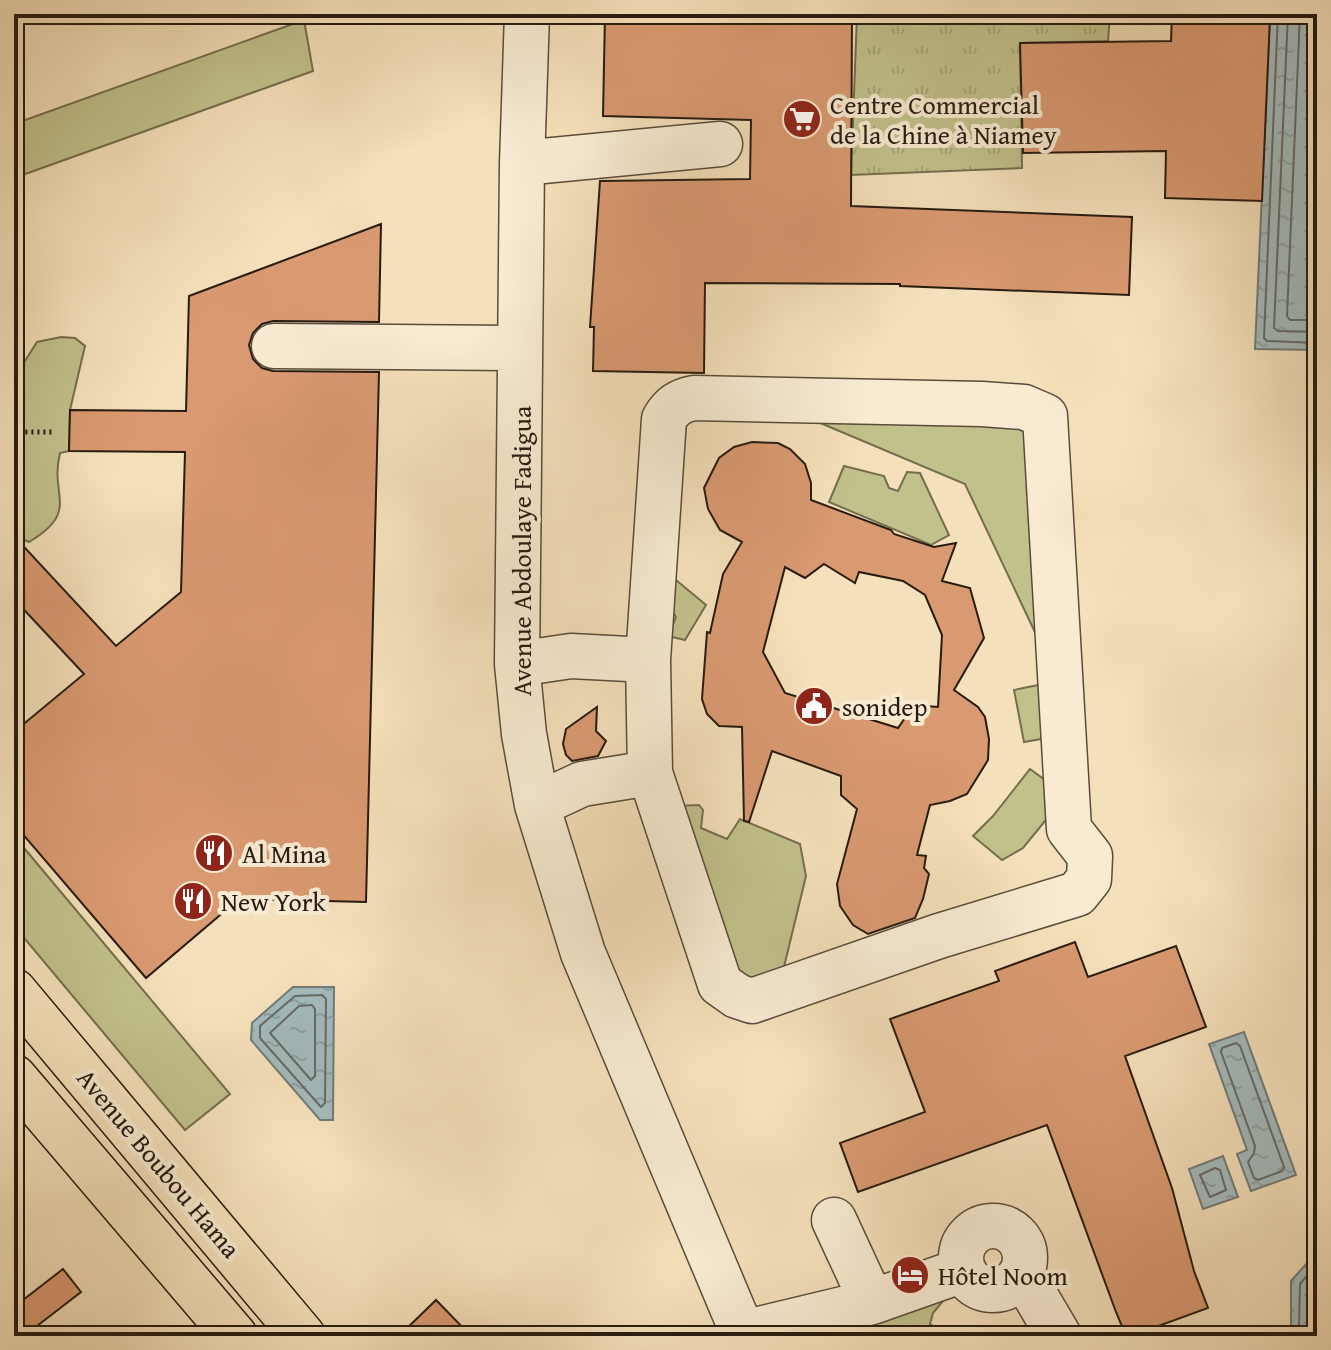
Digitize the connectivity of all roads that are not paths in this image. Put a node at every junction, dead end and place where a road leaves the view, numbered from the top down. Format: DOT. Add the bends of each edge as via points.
graph roads {
  1 [pos="527,14"];
  2 [pos="720,144"];
  3 [pos="522,163"];
  4 [pos="274,346"];
  5 [pos="520,348"];
  6 [pos="648,660"];
  7 [pos="517,664"];
  8 [pos="650,773"];
  9 [pos="537,805"];
  10 [pos="14,991"];
  11 [pos="14,1077"];
  12 [pos="834,1220"];
  13 [pos="872,1302"];
  14 [pos="830,1326"];
  15 [pos="743,1334"];
  16 [pos="235,1336"];
  17 [pos="303,1336"];
  18 [pos="1059,1336"];
  1 -- 3 [label="street, Avenue Abdoulaye Fadigua"];
  2 -- 3 [label="street"];
  3 -- 5 [label="street, Avenue Abdoulaye Fadigua"];
  4 -- 5 [label="street"];
  5 -- 7 [label="street, Avenue Abdoulaye Fadigua"];
  6 -- 7 [label="street" via="571,656"];
  6 -- 8 [label="street"];
  6 -- 8 [label="street" via="664,419 677,403 694,398 942,402 1024,407 1045,416 1069,829 1090,856 1089,879 1077,894 752,1001 720,984"];
  7 -- 9 [label="street, Avenue Abdoulaye Fadigua"];
  8 -- 9 [label="street" via="582,784"];
  9 -- 15 [label="street, Avenue Abdoulaye Fadigua" via="583,953"];
  10 -- 17 [label="main road, Avenue Boubou Hama"];
  11 -- 16 [label="main road, Avenue Boubou Hama"];
  12 -- 13 [label="street"];
  13 -- 14 [label="street"];
  13 -- 18 [label="street" via="963,1270 972,1281 999,1290 1022,1273"];
  14 -- 15 [label="street"];
}
